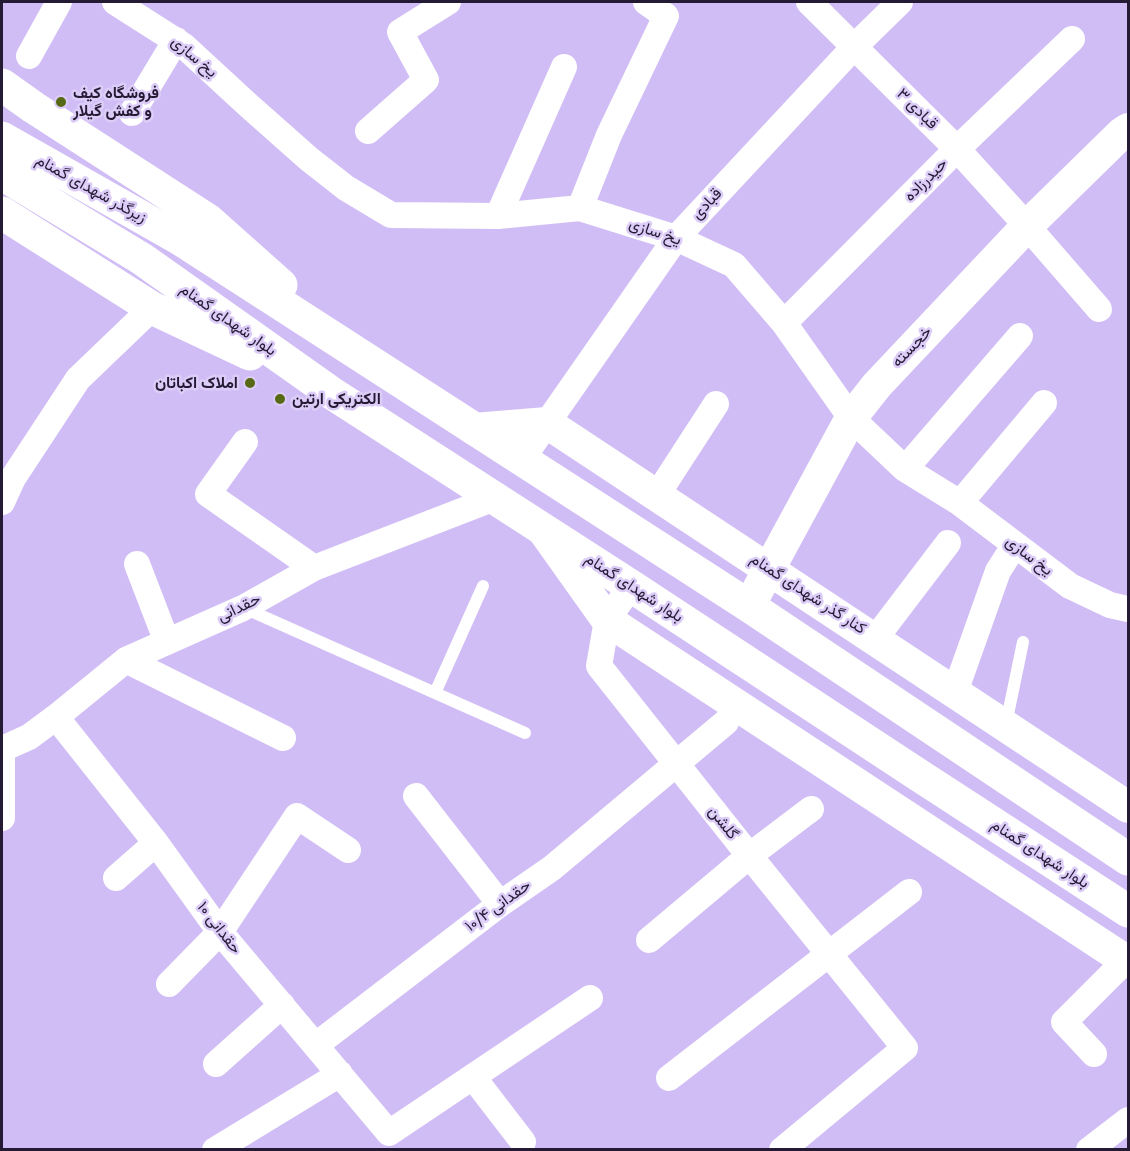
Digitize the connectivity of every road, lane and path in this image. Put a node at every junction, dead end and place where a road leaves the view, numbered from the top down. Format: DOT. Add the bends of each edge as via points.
graph roads {
  1 [pos="59,2"];
  2 [pos="115,2"];
  3 [pos="448,2"];
  4 [pos="646,2"];
  5 [pos="809,2"];
  6 [pos="900,2"];
  7 [pos="1072,39"];
  8 [pos="176,40"];
  9 [pos="854,47"];
  10 [pos="29,56"];
  11 [pos="564,67"];
  12 [pos="2,85"];
  13 [pos="132,113"];
  14 [pos="368,130"];
  15 [pos="1126,134"];
  16 [pos="2,138"];
  17 [pos="957,149"];
  18 [pos="2,174"];
  19 [pos="580,208"];
  20 [pos="2,213"];
  21 [pos="498,216"];
  22 [pos="1027,226"];
  23 [pos="676,238"];
  24 [pos="142,259"];
  25 [pos="152,308"];
  26 [pos="1099,309"];
  27 [pos="784,323"];
  28 [pos="1020,336"];
  29 [pos="356,352"];
  30 [pos="330,392"];
  31 [pos="1044,403"];
  32 [pos="716,404"];
  33 [pos="851,417"];
  34 [pos="547,423"];
  35 [pos="474,429"];
  36 [pos="245,442"];
  37 [pos="522,459"];
  38 [pos="905,469"];
  39 [pos="657,495"];
  40 [pos="495,498"];
  41 [pos="2,502"];
  42 [pos="960,503"];
  43 [pos="543,529"];
  44 [pos="948,543"];
  45 [pos="1014,546"];
  46 [pos="136,564"];
  47 [pos="314,568"];
  48 [pos="769,569"];
  49 [pos="483,586"];
  50 [pos="631,586"];
  51 [pos="748,606"];
  52 [pos="243,608"];
  53 [pos="1128,609"];
  54 [pos="607,620"];
  55 [pos="875,639"];
  56 [pos="166,642"];
  57 [pos="1023,642"];
  58 [pos="126,660"];
  59 [pos="955,692"];
  60 [pos="435,693"];
  61 [pos="56,717"];
  62 [pos="726,722"];
  63 [pos="1006,726"];
  64 [pos="525,733"];
  65 [pos="942,734"];
  66 [pos="283,738"];
  67 [pos="2,749"];
  68 [pos="677,764"];
  69 [pos="917,774"];
  70 [pos="416,796"];
  71 [pos="1128,807"];
  72 [pos="810,809"];
  73 [pos="2,818"];
  74 [pos="156,843"];
  75 [pos="348,850"];
  76 [pos="749,856"];
  77 [pos="1128,859"];
  78 [pos="117,878"];
  79 [pos="909,892"];
  80 [pos="500,904"];
  81 [pos="1128,911"];
  82 [pos="220,932"];
  83 [pos="649,940"];
  84 [pos="829,953"];
  85 [pos="1127,961"];
  86 [pos="169,984"];
  87 [pos="590,998"];
  88 [pos="282,1005"];
  89 [pos="316,1044"];
  90 [pos="1094,1054"];
  91 [pos="216,1064"];
  92 [pos="340,1074"];
  93 [pos="473,1077"];
  94 [pos="669,1078"];
  95 [pos="1128,1120"];
  96 [pos="524,1142"];
  97 [pos="215,1149"];
  98 [pos="782,1149"];
  99 [pos="1091,1149"];
  1 -- 10 [label="street"];
  2 -- 8 [label="street, یخ سازی"];
  3 -- 14 [label="street" via="400,32 426,80"];
  4 -- 19 [label="street" via="666,16 609,135"];
  5 -- 9 [label="street, قبادی ۳"];
  6 -- 9 [label="street, قبادی"];
  7 -- 17 [label="street, حیدرزاده"];
  8 -- 13 [label="street"];
  8 -- 21 [label="street, یخ سازی" via="309,159 346,188 391,215"];
  9 -- 17 [label="street, قبادی ۳"];
  9 -- 23 [label="street, قبادی"];
  11 -- 21 [label="street"];
  12 -- 29 [label="highway" via="208,220"];
  15 -- 22 [label="street, خجسته"];
  16 -- 29 [label="highway, زیرگذر شهدای گمنام" via="180,239"];
  17 -- 22 [label="street, قبادی ۳"];
  17 -- 27 [label="street, حیدرزاده"];
  18 -- 24 [label="highway, زیرگذر شهدای گمنام"];
  19 -- 21 [label="street, یخ سازی"];
  19 -- 23 [label="street, یخ سازی"];
  20 -- 25 [label="highway"];
  22 -- 26 [label="street, قبادی ۳"];
  22 -- 33 [label="street, خجسته"];
  23 -- 27 [label="street, یخ سازی" via="734,265"];
  23 -- 34 [label="street, قبادی"];
  24 -- 30 [label="highway, بلوار شهدای گمنام"];
  25 -- 30 [label="highway"];
  25 -- 41 [label="street" via="78,379 13,478"];
  27 -- 33 [label="street, یخ سازی"];
  28 -- 38 [label="street"];
  29 -- 35 [label="highway"];
  30 -- 40 [label="highway, بلوار شهدای گمنام"];
  31 -- 42 [label="street"];
  32 -- 39 [label="street"];
  33 -- 38 [label="street, یخ سازی"];
  33 -- 48 [label="street, خجسته"];
  34 -- 35 [label="street"];
  34 -- 37 [label="street, قبادی"];
  34 -- 39 [label="street, کنار گذر شهدای گمنام"];
  35 -- 37 [label="highway"];
  36 -- 47 [label="street" via="208,494"];
  37 -- 51 [label="highway"];
  38 -- 42 [label="street, یخ سازی"];
  39 -- 48 [label="street, کنار گذر شهدای گمنام"];
  40 -- 43 [label="highway, بلوار شهدای گمنام"];
  40 -- 47 [label="street, حقدانی"];
  42 -- 45 [label="street, یخ سازی"];
  43 -- 50 [label="highway, بلوار شهدای گمنام"];
  43 -- 54 [label="street"];
  44 -- 55 [label="street"];
  45 -- 53 [label="street, یخ سازی" via="1070,586"];
  45 -- 59 [label="street" via="998,571"];
  46 -- 56 [label="street"];
  47 -- 52 [label="street, حقدانی"];
  48 -- 51 [label="street, خجسته"];
  48 -- 55 [label="street, کنار گذر شهدای گمنام"];
  49 -- 60 [label="lane"];
  50 -- 54 [label="street, گلشن"];
  50 -- 69 [label="highway, بلوار شهدای گمنام"];
  51 -- 65 [label="highway"];
  52 -- 56 [label="street, حقدانی"];
  52 -- 60 [label="lane"];
  54 -- 68 [label="street, گلشن" via="599,666"];
  54 -- 85 [label="street"];
  55 -- 59 [label="street, کنار گذر شهدای گمنام"];
  56 -- 58 [label="street, حقدانی"];
  57 -- 63 [label="lane"];
  58 -- 61 [label="street, حقدانی"];
  58 -- 66 [label="street"];
  59 -- 63 [label="street, کنار گذر شهدای گمنام"];
  60 -- 64 [label="lane"];
  61 -- 67 [label="street, حقدانی" via="29,737"];
  61 -- 74 [label="street, حقدانی ۱۰"];
  62 -- 68 [label="street, حقدانی ۱۰/۴"];
  63 -- 71 [label="street, کنار گذر شهدای گمنام"];
  65 -- 69 [label="highway"];
  65 -- 77 [label="highway"];
  67 -- 73 [label="street"];
  68 -- 76 [label="street, گلشن"];
  68 -- 80 [label="street, حقدانی ۱۰/۴" via="552,868"];
  69 -- 81 [label="highway, بلوار شهدای گمنام"];
  70 -- 80 [label="street"];
  72 -- 76 [label="street"];
  74 -- 78 [label="street"];
  74 -- 82 [label="street, حقدانی ۱۰"];
  75 -- 82 [label="street" via="297,816"];
  76 -- 83 [label="street"];
  76 -- 84 [label="street, گلشن"];
  79 -- 84 [label="street"];
  80 -- 89 [label="street, حقدانی ۱۰/۴"];
  82 -- 86 [label="street"];
  82 -- 88 [label="street, حقدانی ۱۰"];
  84 -- 94 [label="street"];
  84 -- 98 [label="street, گلشن" via="905,1048"];
  85 -- 90 [label="street" via="1064,1022"];
  87 -- 93 [label="street"];
  88 -- 89 [label="street, حقدانی ۱۰"];
  88 -- 91 [label="street"];
  89 -- 92 [label="street, حقدانی ۱۰"];
  92 -- 93 [label="street, حقدانی ۱۰" via="389,1133"];
  92 -- 97 [label="street"];
  93 -- 96 [label="street"];
  95 -- 99 [label="street"];
}
